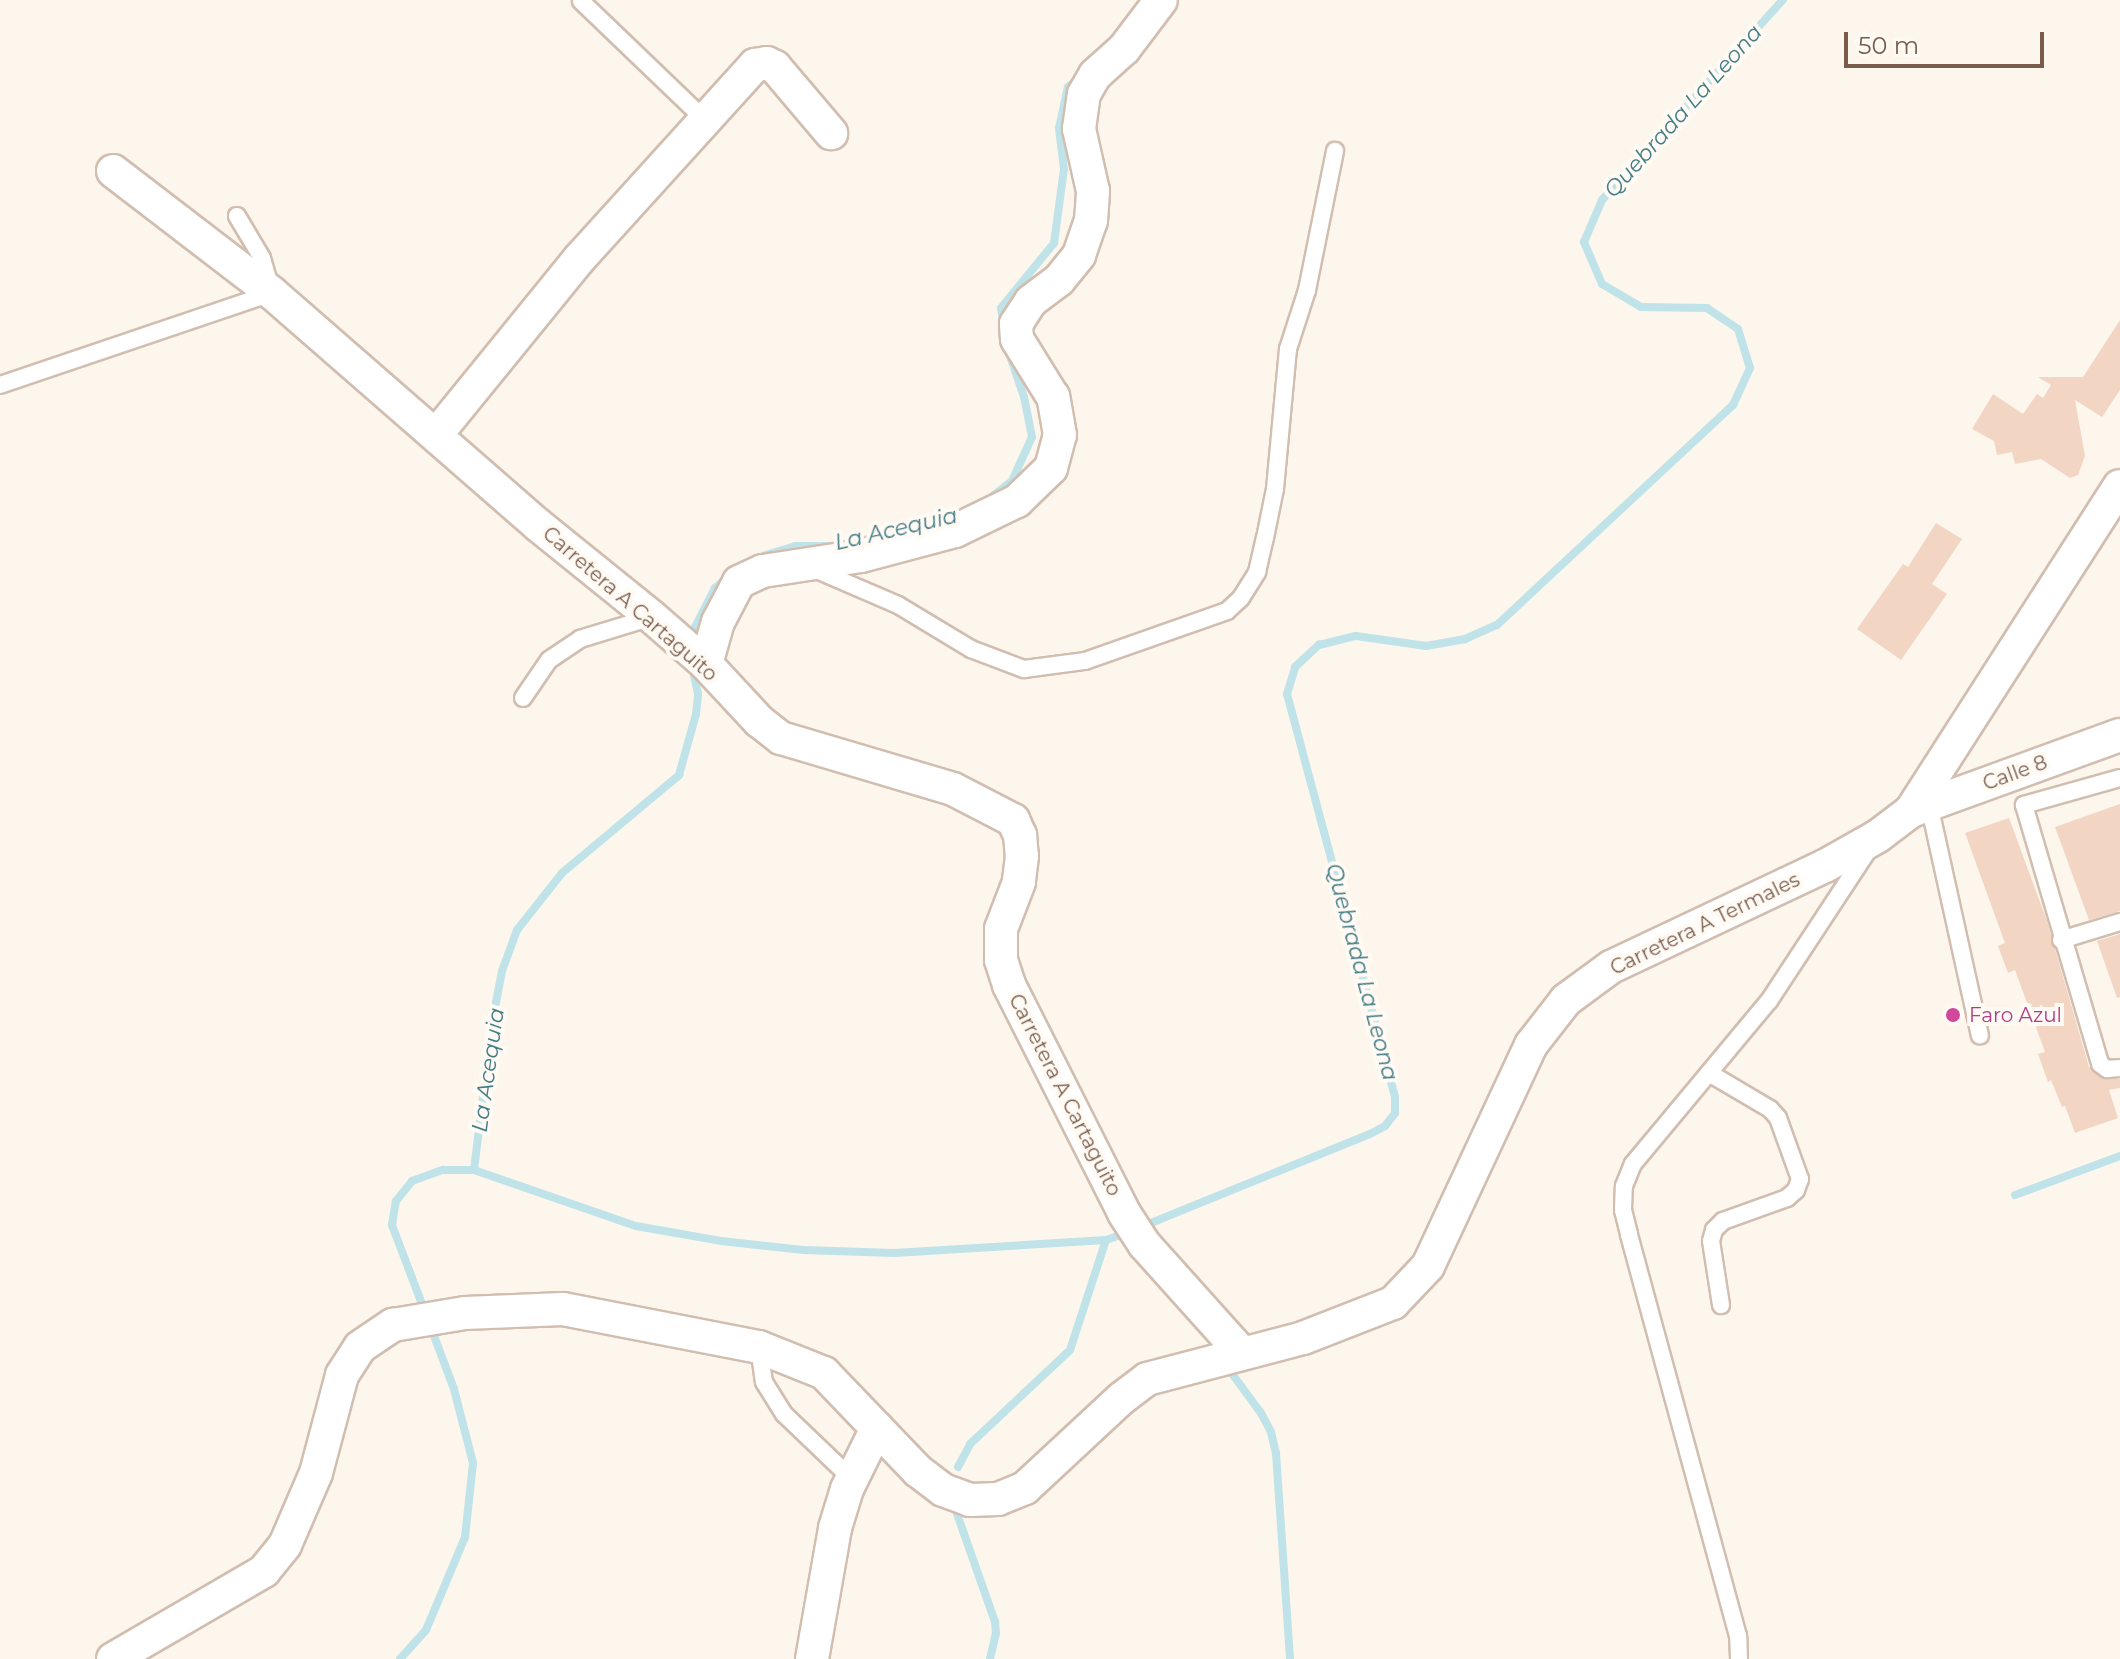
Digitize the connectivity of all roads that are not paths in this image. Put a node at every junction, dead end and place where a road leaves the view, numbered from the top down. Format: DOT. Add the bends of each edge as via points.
graph roads {
  1 [pos="1161,0"];
  2 [pos="581,1"];
  3 [pos="704,119"];
  4 [pos="831,133"];
  5 [pos="1335,151"];
  6 [pos="113,171"];
  7 [pos="237,216"];
  8 [pos="272,293"];
  9 [pos="0,385"];
  10 [pos="436,435"];
  11 [pos="2120,486"];
  12 [pos="800,563"];
  13 [pos="652,617"];
  14 [pos="706,664"];
  15 [pos="523,698"];
  16 [pos="2120,735"];
  17 [pos="2120,778"];
  18 [pos="1920,808"];
  19 [pos="1878,836"];
  20 [pos="2120,922"];
  21 [pos="2061,940"];
  22 [pos="1980,1035"];
  23 [pos="2120,1068"];
  24 [pos="1709,1073"];
  25 [pos="1721,1305"];
  26 [pos="759,1347"];
  27 [pos="1242,1353"];
  28 [pos="877,1428"];
  29 [pos="852,1479"];
  30 [pos="113,1659"];
  31 [pos="812,1659"];
  32 [pos="1739,1659"];
  1 -- 12 [label="street" via="1084,94 1079,129 1093,191 1091,221 1079,255 1059,280 1031,301 1016,324 1017,339 1053,397 1060,435 1051,468 1017,501 955,531 861,556"];
  2 -- 3 [label="lane"];
  3 -- 4 [label="street" via="755,65 767,63"];
  3 -- 10 [label="street" via="580,258"];
  5 -- 12 [label="lane" via="1307,290 1288,349 1275,489 1263,549 1257,572 1227,611 1085,661 1024,669 971,649 898,605"];
  6 -- 8 [label="street, Carretera A Cartaguito"];
  7 -- 8 [label="lane" via="262,258"];
  8 -- 9 [label="lane"];
  8 -- 10 [label="street, Carretera A Cartaguito"];
  10 -- 13 [label="street, Carretera A Cartaguito"];
  11 -- 18 [label="street, Carretera A Termales"];
  12 -- 14 [label="street" via="739,582 718,622"];
  13 -- 14 [label="street, Carretera A Cartaguito"];
  13 -- 15 [label="lane" via="580,639 549,660"];
  14 -- 27 [label="street, Carretera A Cartaguito" via="781,738 953,789 1013,820 1022,856 1019,882 1001,929 1001,960 1009,985 1124,1213 1145,1245"];
  16 -- 18 [label="street, Calle 8"];
  17 -- 21 [label="lane" via="2024,805"];
  18 -- 19 [label="street, Carretera A Termales"];
  18 -- 22 [label="lane"];
  19 -- 24 [label="lane" via="1769,1001"];
  19 -- 27 [label="street, Carretera A Termales" via="1611,967 1566,1000 1531,1045 1428,1266 1393,1303 1332,1328"];
  20 -- 21 [label="lane"];
  21 -- 23 [label="lane" via="2100,1064"];
  24 -- 25 [label="lane" via="1778,1118 1800,1179 1787,1198 1723,1221 1714,1230 1711,1241"];
  24 -- 32 [label="lane" via="1633,1164 1624,1186 1623,1210 1738,1636"];
  26 -- 28 [label="street, Carretera A Termales" via="824,1373"];
  26 -- 29 [label="lane" via="764,1382 784,1414"];
  26 -- 30 [label="street, Carretera A Termales" via="563,1309 465,1313 393,1325 360,1347 342,1375 316,1473 285,1545 264,1571"];
  27 -- 28 [label="street, Carretera A Termales" via="1147,1379 1025,1488 998,1499 970,1500 943,1490"];
  28 -- 29 [label="street"];
  29 -- 31 [label="street" via="835,1528"];
}
